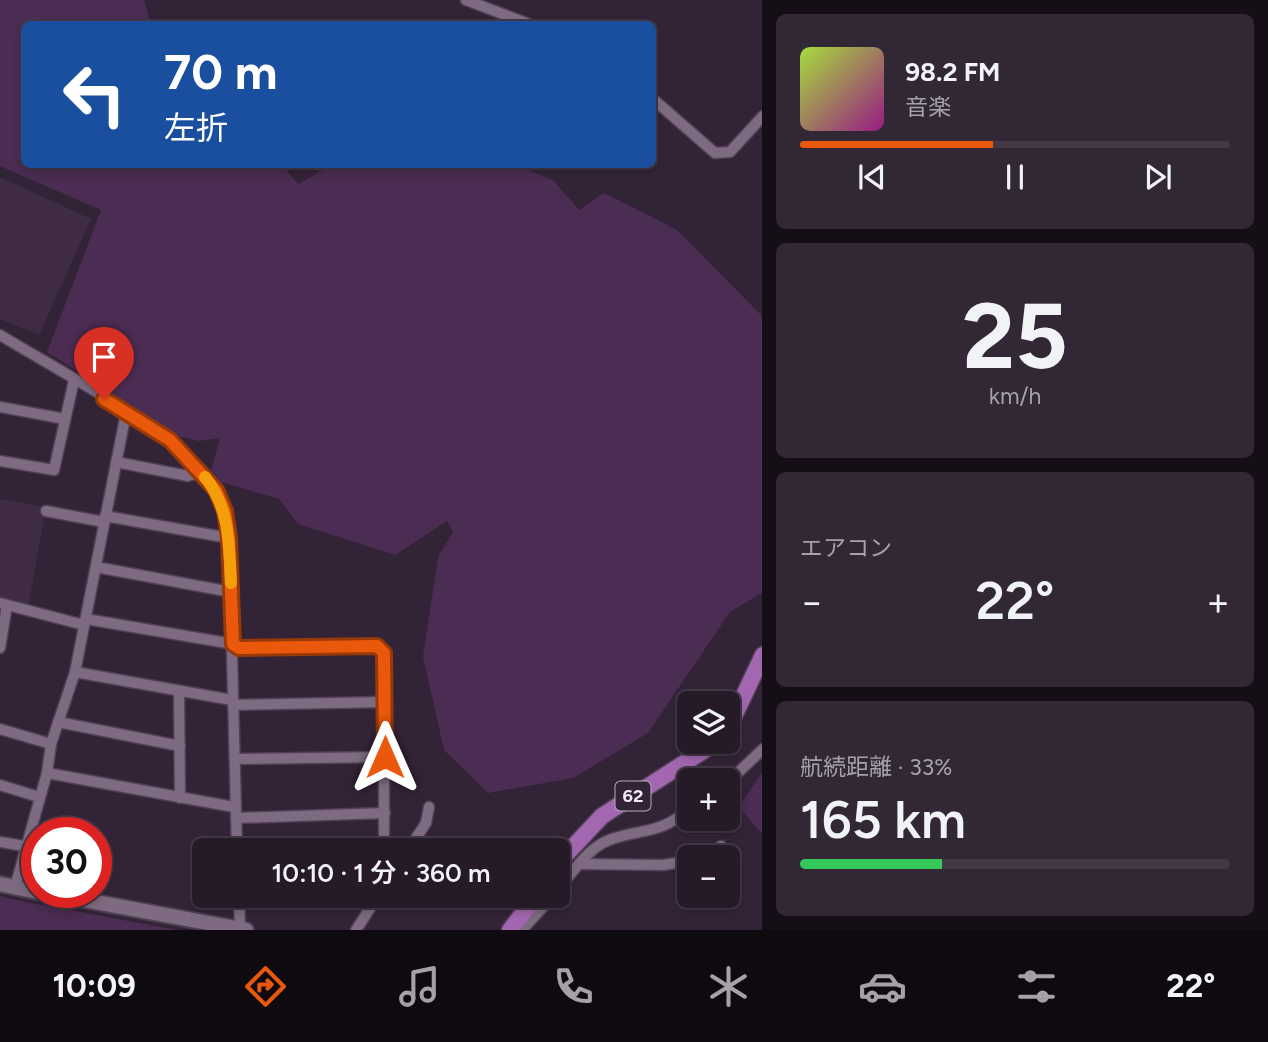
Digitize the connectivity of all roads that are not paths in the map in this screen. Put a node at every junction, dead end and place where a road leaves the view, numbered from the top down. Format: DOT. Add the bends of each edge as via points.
graph roads {
  1 [pos="466,0"];
  2 [pos="521,21"];
  3 [pos="656,102"];
  4 [pos="762,116"];
  5 [pos="0,335"];
  6 [pos="74,380"];
  7 [pos="0,407"];
  8 [pos="126,413"];
  9 [pos="65,419"];
  10 [pos="0,461"];
  11 [pos="116,463"];
  12 [pos="202,472"];
  13 [pos="46,511"];
  14 [pos="105,519"];
  15 [pos="229,538"];
  16 [pos="96,567"];
  17 [pos="231,592"];
  18 [pos="4,604"];
  19 [pos="85,622"];
  20 [pos="233,644"];
  21 [pos="0,648"];
  22 [pos="762,655"];
  23 [pos="75,672"];
  24 [pos="179,691"];
  25 [pos="232,702"];
  26 [pos="385,702"];
  27 [pos="740,703"];
  28 [pos="58,722"];
  29 [pos="0,729"];
  30 [pos="51,744"];
  31 [pos="180,746"];
  32 [pos="762,749"];
  33 [pos="699,754"];
  34 [pos="385,757"];
  35 [pos="234,759"];
  36 [pos="740,770"];
  37 [pos="47,773"];
  38 [pos="0,785"];
  39 [pos="39,797"];
  40 [pos="180,798"];
  41 [pos="234,807"];
  42 [pos="429,807"];
  43 [pos="385,813"];
  44 [pos="33,817"];
  45 [pos="236,818"];
  46 [pos="677,818"];
  47 [pos="237,838"];
  48 [pos="384,838"];
  49 [pos="416,838"];
  50 [pos="0,842"];
  51 [pos="21,846"];
  52 [pos="570,850"];
  53 [pos="21,860"];
  54 [pos="677,862"];
  55 [pos="579,864"];
  56 [pos="570,875"];
  57 [pos="0,884"];
  58 [pos="15,887"];
  59 [pos="21,888"];
  60 [pos="112,905"];
  61 [pos="240,908"];
  62 [pos="370,908"];
  63 [pos="527,908"];
  64 [pos="542,908"];
  65 [pos="243,929"];
  66 [pos="356,930"];
  67 [pos="510,930"];
  68 [pos="522,930"];
  1 -- 2 [label="street"];
  3 -- 4 [label="street" via="715,153 730,152"];
  5 -- 6 [label="street"];
  6 -- 8 [label="street"];
  6 -- 9 [label="street"];
  7 -- 9 [label="street"];
  8 -- 11 [label="street"];
  8 -- 12 [label="street" via="170,440"];
  9 -- 10 [label="street" via="54,470"];
  11 -- 12 [label="street" via="188,476"];
  11 -- 14 [label="street"];
  12 -- 15 [label="street" via="225,511"];
  13 -- 14 [label="street"];
  14 -- 15 [label="street"];
  14 -- 16 [label="street"];
  15 -- 17 [label="street"];
  16 -- 17 [label="street"];
  16 -- 19 [label="street"];
  17 -- 20 [label="street"];
  18 -- 19 [label="street"];
  18 -- 21 [label="street"];
  19 -- 20 [label="street"];
  19 -- 23 [label="street"];
  20 -- 25 [label="street"];
  20 -- 26 [label="street" via="239,648 377,646 384,653"];
  22 -- 27 [label="main road"];
  23 -- 24 [label="street"];
  23 -- 28 [label="street"];
  24 -- 25 [label="street"];
  24 -- 31 [label="street"];
  25 -- 26 [label="street"];
  25 -- 35 [label="street"];
  26 -- 34 [label="street"];
  28 -- 30 [label="street"];
  28 -- 31 [label="street"];
  29 -- 30 [label="street"];
  30 -- 37 [label="street"];
  31 -- 40 [label="street"];
  32 -- 36 [label="street"];
  33 -- 52 [label="main road, 62" via="603,816"];
  34 -- 35 [label="street"];
  34 -- 43 [label="street"];
  35 -- 41 [label="street"];
  37 -- 39 [label="street"];
  37 -- 40 [label="street"];
  38 -- 39 [label="street"];
  39 -- 44 [label="street"];
  40 -- 41 [label="street"];
  41 -- 45 [label="street"];
  42 -- 49 [label="street"];
  43 -- 45 [label="street"];
  43 -- 48 [label="street"];
  45 -- 47 [label="street"];
  46 -- 55 [label="street" via="664,828 607,841"];
  50 -- 51 [label="street"];
  53 -- 58 [label="street"];
  54 -- 55 [label="street"];
  55 -- 56 [label="street"];
  57 -- 58 [label="street"];
  58 -- 59 [label="street"];
  60 -- 65 [label="street"];
  61 -- 65 [label="street"];
  62 -- 66 [label="street"];
  63 -- 67 [label="main road"];
  64 -- 68 [label="street"];
}
